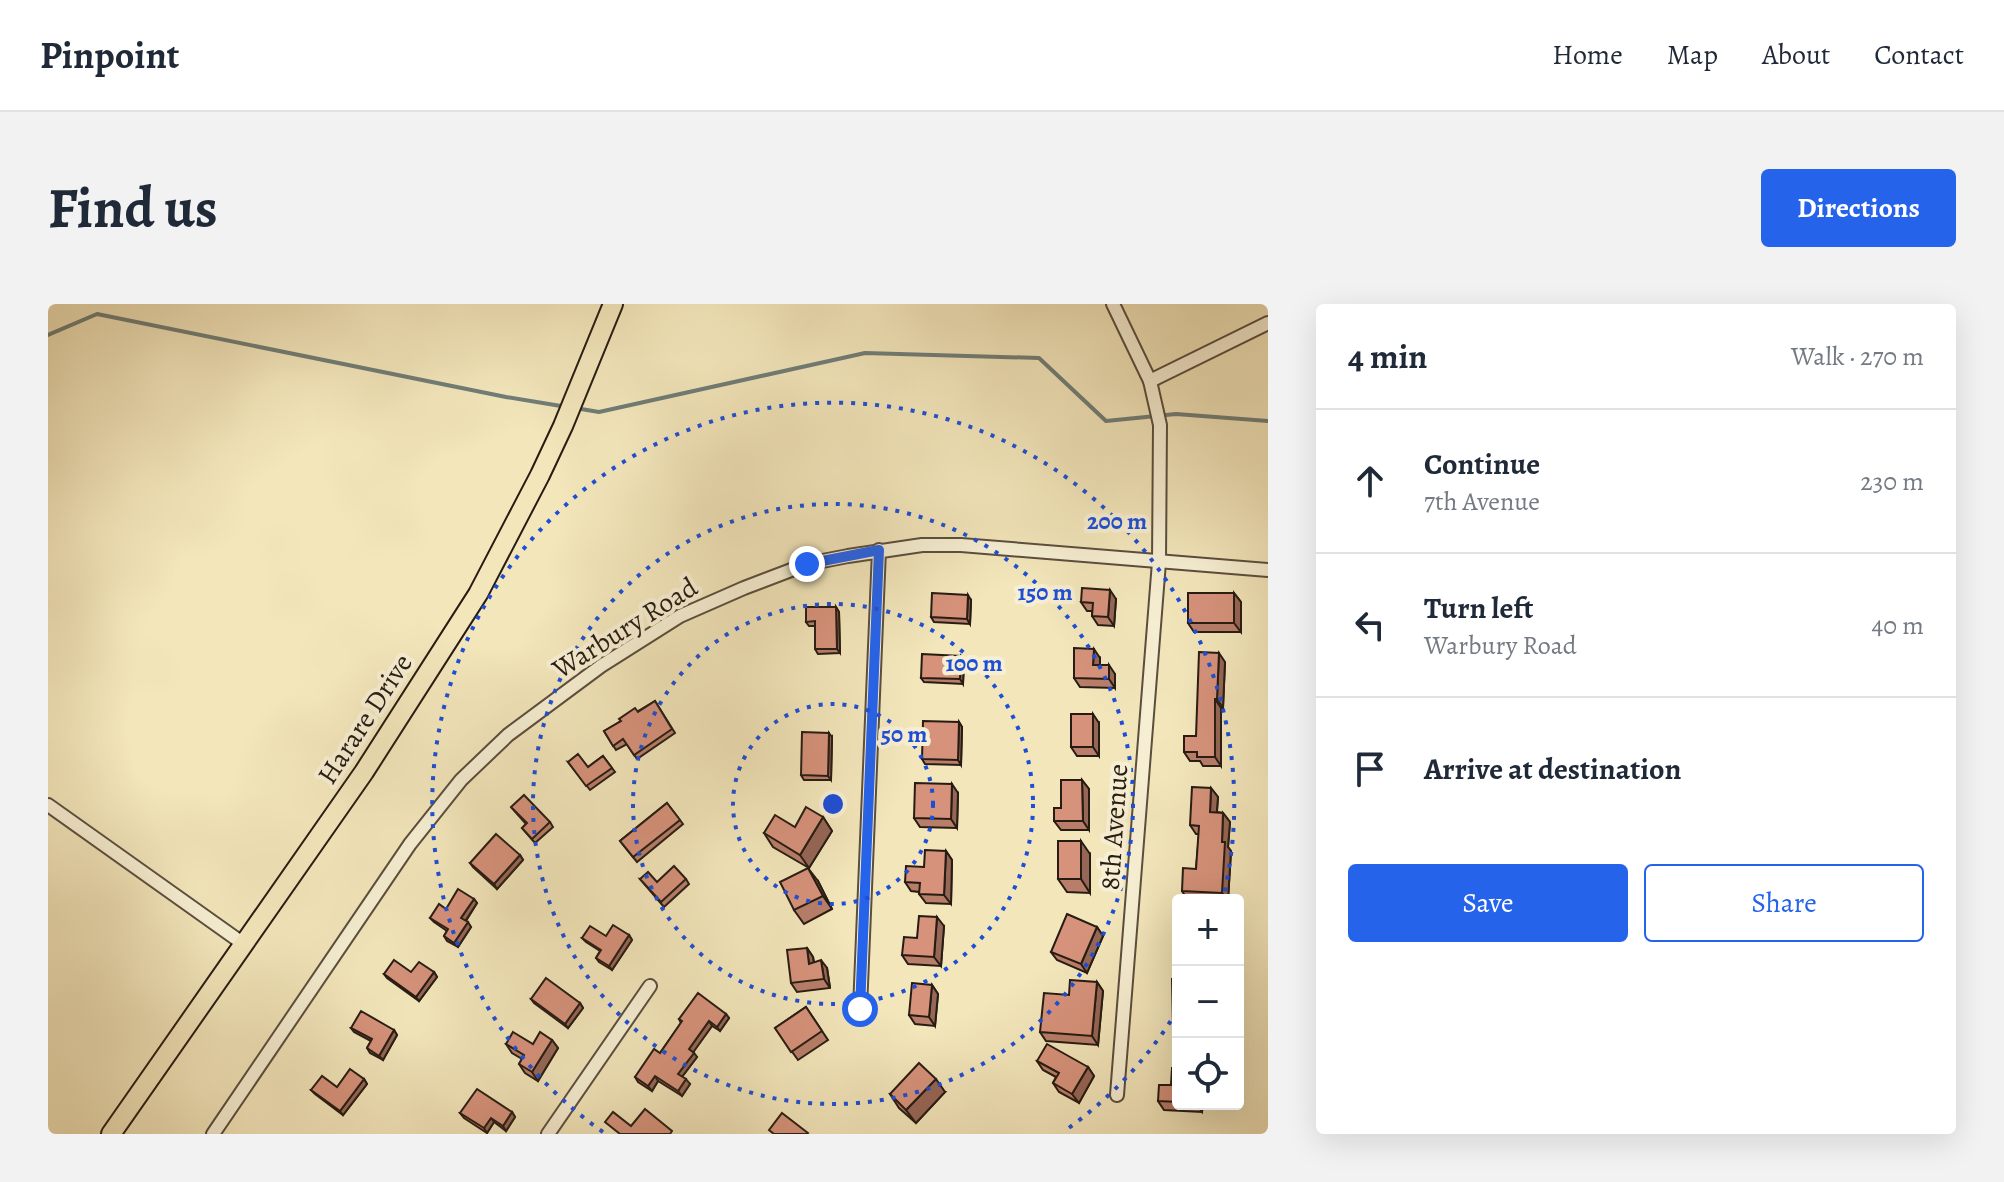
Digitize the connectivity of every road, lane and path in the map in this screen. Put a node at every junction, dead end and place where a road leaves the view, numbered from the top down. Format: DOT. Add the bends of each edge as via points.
graph roads {
  1 [pos="613,304"];
  2 [pos="1113,304"];
  3 [pos="1268,323"];
  4 [pos="1150,381"];
  5 [pos="879,550"];
  6 [pos="1159,562"];
  7 [pos="1268,570"];
  8 [pos="48,805"];
  9 [pos="245,945"];
  10 [pos="650,986"];
  11 [pos="860,1009"];
  12 [pos="1117,1095"];
  13 [pos="111,1134"];
  14 [pos="213,1134"];
  15 [pos="548,1134"];
  1 -- 9 [label="main road, Harare Drive" via="563,426 454,633"];
  2 -- 4 [label="street, 8th Avenue"];
  3 -- 4 [label="street"];
  4 -- 6 [label="street, 8th Avenue" via="1160,425"];
  5 -- 6 [label="street, Warbury Road" via="961,545"];
  5 -- 11 [label="street"];
  5 -- 14 [label="street, Warbury Road" via="807,564 680,616 508,735 461,780 410,844"];
  6 -- 7 [label="street, Warbury Road"];
  6 -- 12 [label="street, 8th Avenue"];
  8 -- 9 [label="street"];
  9 -- 13 [label="main road, Harare Drive"];
  10 -- 15 [label="street"];
}
